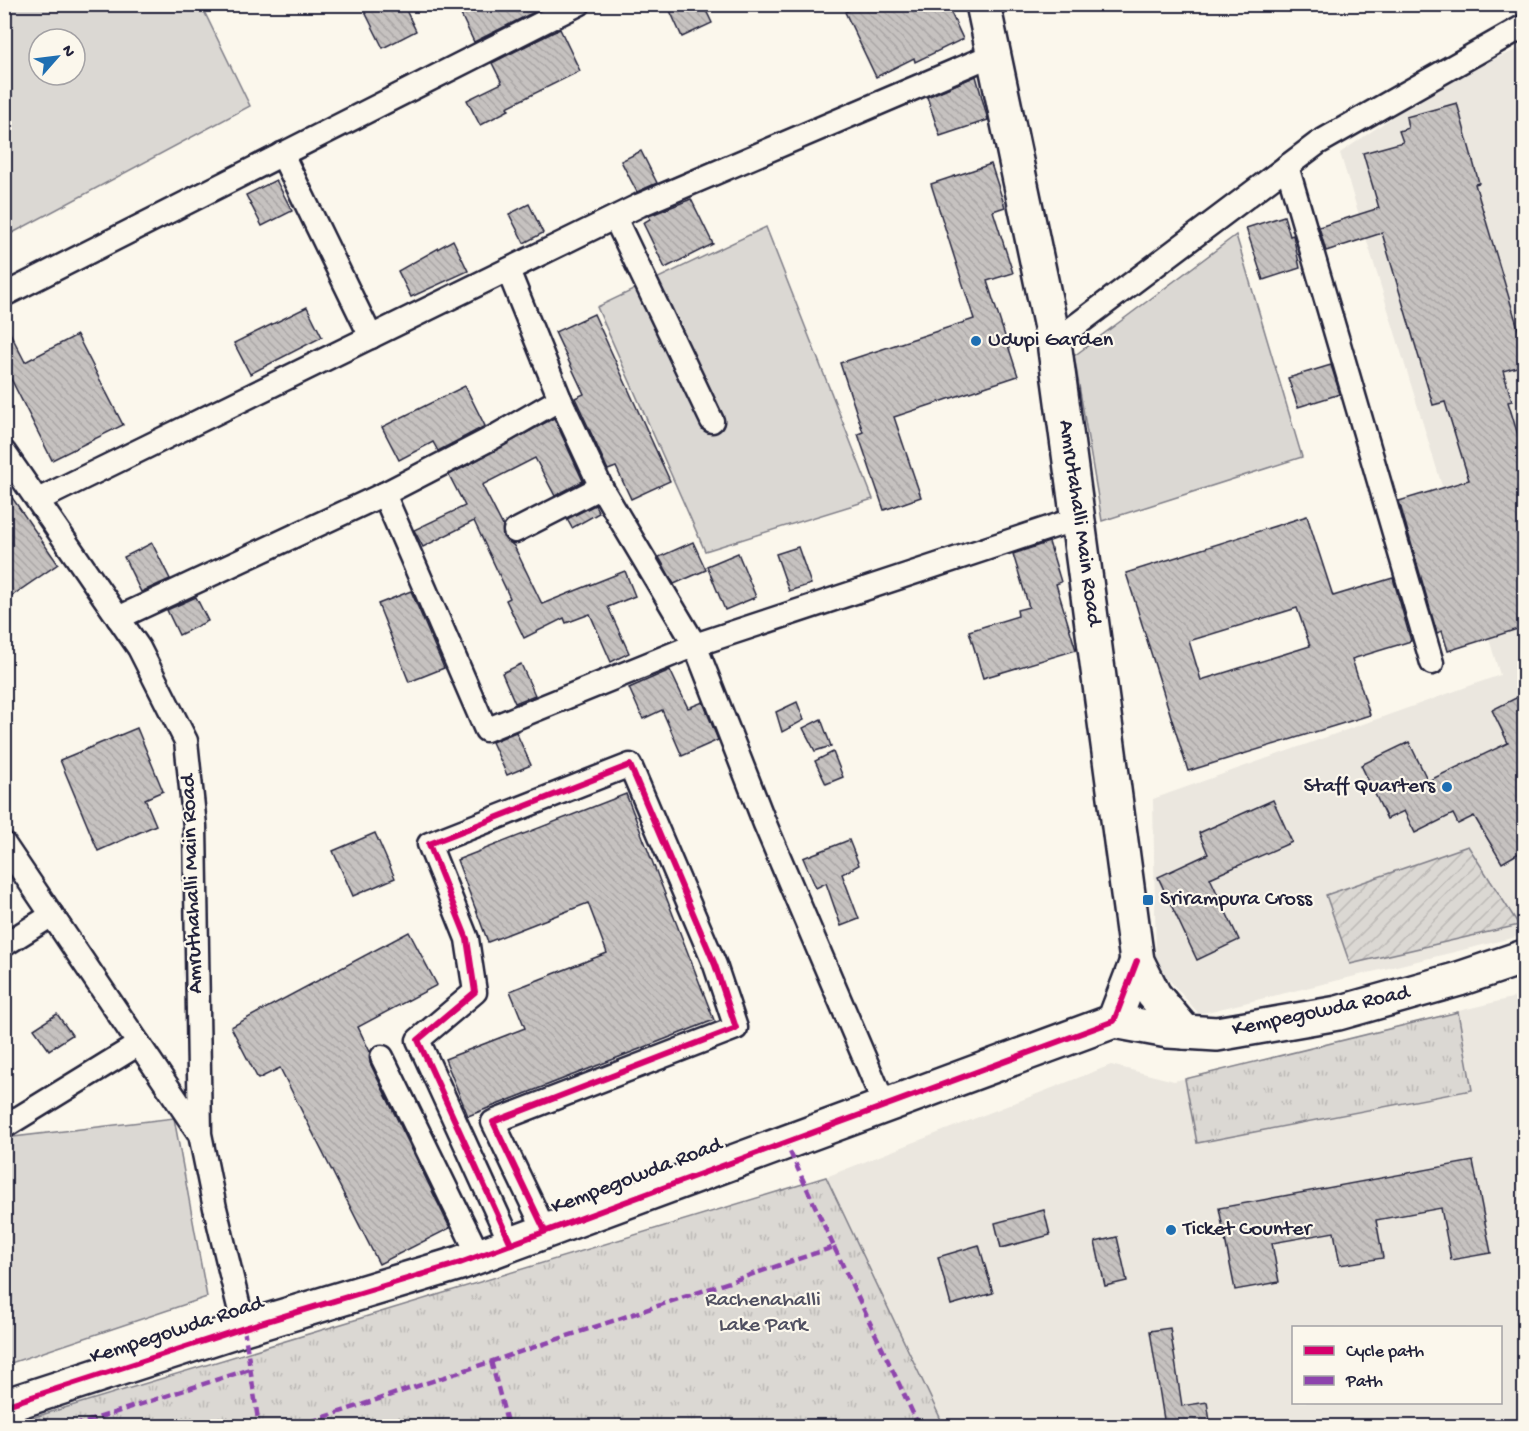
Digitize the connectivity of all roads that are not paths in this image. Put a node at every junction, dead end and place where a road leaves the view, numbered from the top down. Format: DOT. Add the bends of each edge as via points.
graph roads {
  1 [pos="579,4"];
  2 [pos="983,4"];
  3 [pos="1524,26"];
  4 [pos="993,55"];
  5 [pos="282,154"];
  6 [pos="1287,166"];
  7 [pos="615,218"];
  8 [pos="508,270"];
  9 [pos="4,295"];
  10 [pos="372,336"];
  11 [pos="1054,342"];
  12 [pos="560,399"];
  13 [pos="712,421"];
  14 [pos="4,452"];
  15 [pos="601,487"];
  16 [pos="384,494"];
  17 [pos="38,500"];
  18 [pos="1079,518"];
  19 [pos="515,531"];
  20 [pos="118,618"];
  21 [pos="695,645"];
  22 [pos="1432,663"];
  23 [pos="4,844"];
  24 [pos="52,915"];
  25 [pos="4,945"];
  26 [pos="1524,957"];
  27 [pos="1137,961"];
  28 [pos="1114,1021"];
  29 [pos="1185,1032"];
  30 [pos="139,1044"];
  31 [pos="382,1057"];
  32 [pos="884,1104"];
  33 [pos="493,1122"];
  34 [pos="4,1127"];
  35 [pos="200,1134"];
  36 [pos="461,1136"];
  37 [pos="545,1231"];
  38 [pos="511,1244"];
  39 [pos="479,1256"];
  40 [pos="244,1328"];
  41 [pos="4,1406"];
  1 -- 5 [label="street"];
  2 -- 4 [label="street, Amrutahalli Main Road"];
  3 -- 6 [label="street" via="1318,143"];
  4 -- 7 [label="street"];
  4 -- 11 [label="street, Amrutahalli Main Road"];
  5 -- 9 [label="street"];
  5 -- 10 [label="street"];
  6 -- 11 [label="street"];
  6 -- 22 [label="street"];
  7 -- 8 [label="street"];
  7 -- 13 [label="street"];
  8 -- 10 [label="street"];
  8 -- 12 [label="street"];
  10 -- 17 [label="street"];
  11 -- 18 [label="street, Amrutahalli Main Road"];
  12 -- 15 [label="street"];
  12 -- 16 [label="street"];
  14 -- 17 [label="street, Amruthahalli Main Road"];
  15 -- 19 [label="street"];
  15 -- 21 [label="street"];
  16 -- 20 [label="street"];
  16 -- 21 [label="street" via="486,730"];
  17 -- 20 [label="street, Amruthahalli Main Road"];
  18 -- 21 [label="street"];
  18 -- 27 [label="street, Amrutahalli Main Road"];
  20 -- 35 [label="street, Amruthahalli Main Road" via="139,648 186,741 195,826"];
  21 -- 32 [label="street" via="765,824"];
  23 -- 24 [label="street"];
  24 -- 25 [label="street"];
  24 -- 30 [label="street"];
  26 -- 29 [label="street, Kempegowda Road" via="1338,1013 1218,1034"];
  27 -- 28 [label="street"];
  27 -- 29 [label="street, Amrutahalli Main Road" via="1154,995"];
  28 -- 29 [label="street, Kempegowda Road"];
  28 -- 32 [label="street, Kempegowda Road"];
  30 -- 34 [label="street"];
  30 -- 35 [label="street"];
  31 -- 39 [label="street"];
  32 -- 37 [label="street, Kempegowda Road"];
  33 -- 36 [label="street"];
  33 -- 36 [label="street" via="736,1028 715,965 630,765 429,844 467,939 475,992 418,1040"];
  33 -- 37 [label="street"];
  35 -- 40 [label="street, Amruthahalli Main Road"];
  36 -- 38 [label="street"];
  37 -- 38 [label="street, Kempegowda Road"];
  38 -- 39 [label="street, Kempegowda Road"];
  39 -- 40 [label="street, Kempegowda Road"];
  40 -- 41 [label="street, Kempegowda Road"];
}
